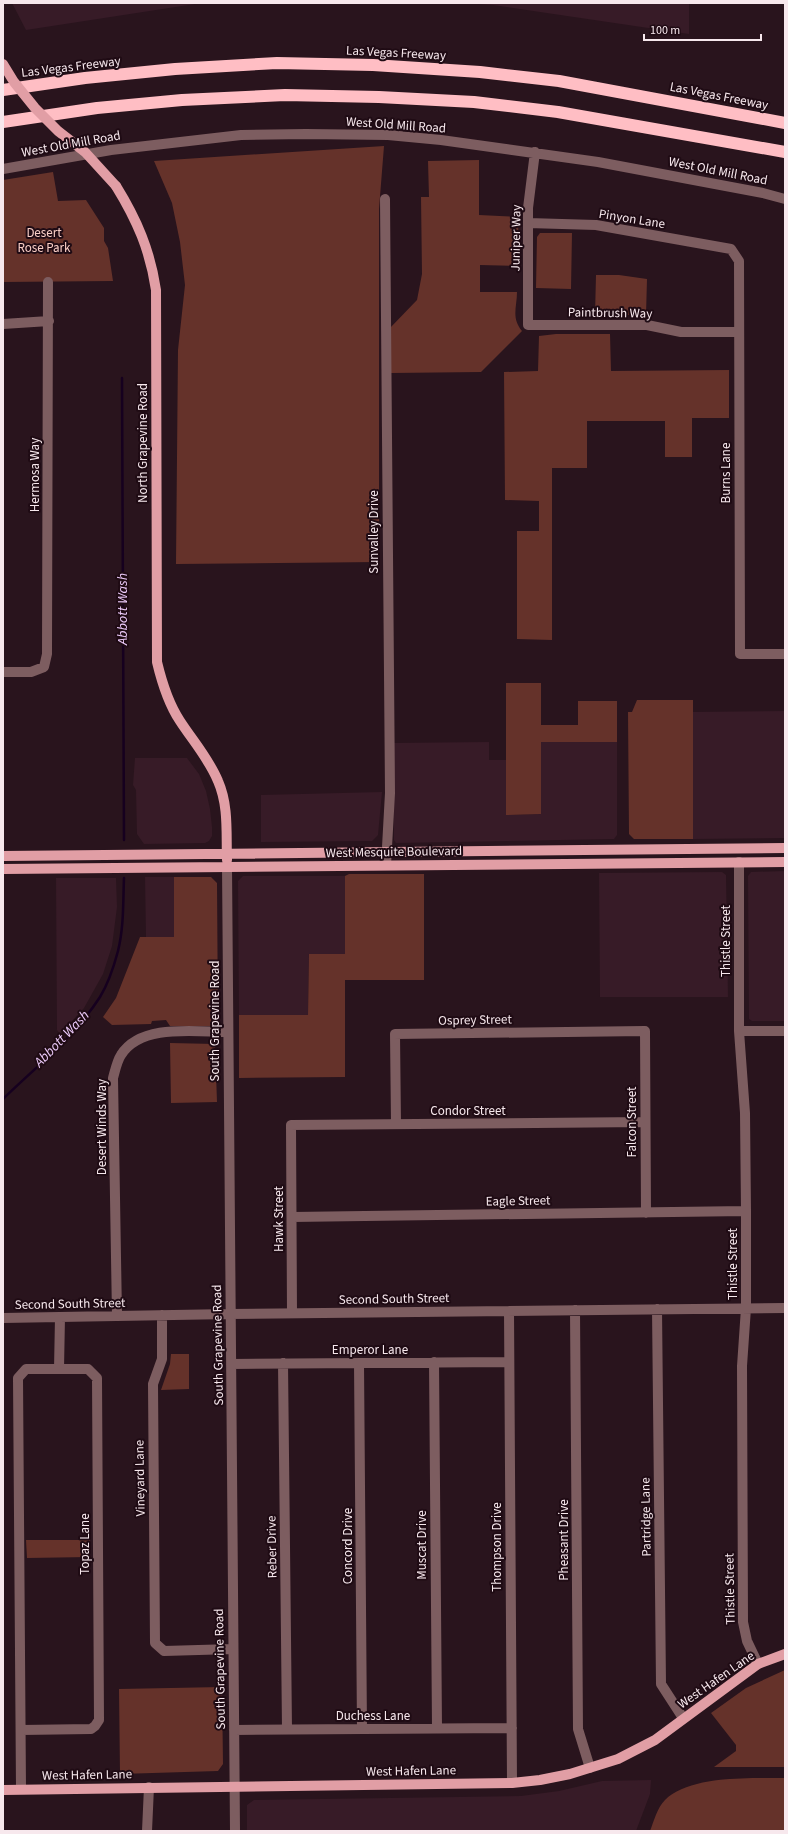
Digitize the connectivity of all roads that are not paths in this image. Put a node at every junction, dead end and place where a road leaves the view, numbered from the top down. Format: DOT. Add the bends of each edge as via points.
graph roads {
  1 [pos="3,64"];
  2 [pos="3,90"];
  3 [pos="3,122"];
  4 [pos="785,123"];
  5 [pos="535,152"];
  6 [pos="785,152"];
  7 [pos="3,169"];
  8 [pos="385,199"];
  9 [pos="785,199"];
  10 [pos="528,223"];
  11 [pos="731,249"];
  12 [pos="48,282"];
  13 [pos="49,321"];
  14 [pos="3,324"];
  15 [pos="528,325"];
  16 [pos="738,332"];
  17 [pos="785,654"];
  18 [pos="3,672"];
  19 [pos="785,848"];
  20 [pos="738,849"];
  21 [pos="463,851"];
  22 [pos="386,852"];
  23 [pos="3,856"];
  24 [pos="227,860"];
  25 [pos="738,862"];
  26 [pos="785,862"];
  27 [pos="463,864"];
  28 [pos="386,865"];
  29 [pos="3,869"];
  30 [pos="645,1031"];
  31 [pos="785,1031"];
  32 [pos="228,1032"];
  33 [pos="739,1032"];
  34 [pos="646,1122"];
  35 [pos="396,1124"];
  36 [pos="291,1125"];
  37 [pos="746,1212"];
  38 [pos="646,1213"];
  39 [pos="292,1217"];
  40 [pos="746,1308"];
  41 [pos="785,1308"];
  42 [pos="657,1309"];
  43 [pos="575,1310"];
  44 [pos="509,1311"];
  45 [pos="292,1313"];
  46 [pos="230,1314"];
  47 [pos="162,1315"];
  48 [pos="117,1316"];
  49 [pos="60,1317"];
  50 [pos="3,1318"];
  51 [pos="434,1362"];
  52 [pos="509,1362"];
  53 [pos="283,1363"];
  54 [pos="359,1363"];
  55 [pos="231,1364"];
  56 [pos="59,1369"];
  57 [pos="233,1649"];
  58 [pos="785,1654"];
  59 [pos="758,1664"];
  60 [pos="683,1718"];
  61 [pos="437,1728"];
  62 [pos="512,1728"];
  63 [pos="287,1729"];
  64 [pos="362,1729"];
  65 [pos="21,1730"];
  66 [pos="234,1730"];
  67 [pos="590,1768"];
  68 [pos="512,1783"];
  69 [pos="234,1786"];
  70 [pos="149,1787"];
  71 [pos="21,1789"];
  72 [pos="3,1790"];
  73 [pos="147,1831"];
  74 [pos="235,1831"];
  1 -- 24 [label="main road, North Grapevine Road, bridge" via="35,108 58,131 85,152 116,186 130,208 152,266 156,290 157,662 169,702 218,781 225,806"];
  2 -- 4 [label="highway, Las Vegas Freeway" via="175,69 276,63 373,65 480,72 559,81"];
  3 -- 6 [label="highway" via="97,108 182,100 285,95 379,97 474,102 558,112"];
  5 -- 7 [label="street, West Old Mill Road" via="388,135 241,135 111,150"];
  5 -- 9 [label="street, West Old Mill Road" via="763,192"];
  5 -- 10 [label="street, Juniper Way"];
  8 -- 22 [label="street, Sunvalley Drive" via="390,793"];
  10 -- 11 [label="street, Pinyon Lane" via="596,225"];
  10 -- 15 [label="street, Juniper Way"];
  11 -- 16 [label="street, Burns Lane" via="739,261"];
  12 -- 13 [label="street, Hermosa Way"];
  13 -- 14 [label="street"];
  13 -- 18 [label="street, Hermosa Way" via="47,654 44,667 31,672"];
  15 -- 16 [label="street, Paintbrush Way" via="647,325 682,332"];
  16 -- 17 [label="street, Burns Lane" via="740,654"];
  19 -- 20 [label="main road, West Mesquite Boulevard"];
  20 -- 21 [label="main road, West Mesquite Boulevard"];
  20 -- 25 [label="main road"];
  21 -- 22 [label="main road, West Mesquite Boulevard"];
  21 -- 27 [label="main road"];
  22 -- 24 [label="main road, West Mesquite Boulevard"];
  22 -- 28 [label="street, Sunvalley Drive"];
  23 -- 24 [label="main road, West Mesquite Boulevard"];
  24 -- 28 [label="main road, West Mesquite Boulevard"];
  24 -- 29 [label="main road, West Mesquite Boulevard"];
  24 -- 32 [label="street, South Grapevine Road"];
  25 -- 26 [label="main road, West Mesquite Boulevard"];
  25 -- 27 [label="main road, West Mesquite Boulevard"];
  25 -- 33 [label="street, Thistle Street"];
  27 -- 28 [label="main road, West Mesquite Boulevard"];
  30 -- 34 [label="street, Falcon Street"];
  30 -- 35 [label="street, Osprey Street" via="395,1034"];
  31 -- 33 [label="street"];
  32 -- 46 [label="street, South Grapevine Road"];
  32 -- 48 [label="street, Desert Winds Way" via="156,1032 136,1040 121,1054 113,1078"];
  33 -- 37 [label="street, Thistle Street" via="745,1113"];
  34 -- 35 [label="street, Condor Street"];
  34 -- 38 [label="street, Falcon Street"];
  35 -- 36 [label="street, Condor Street"];
  36 -- 39 [label="street, Hawk Street"];
  37 -- 38 [label="street, Eagle Street"];
  37 -- 40 [label="street, Thistle Street"];
  38 -- 39 [label="street, Eagle Street"];
  39 -- 45 [label="street, Hawk Street"];
  40 -- 41 [label="street, Second South Street"];
  40 -- 42 [label="street, Second South Street"];
  40 -- 59 [label="street, Thistle Street" via="742,1366 743,1622 747,1641"];
  42 -- 43 [label="street, Second South Street"];
  42 -- 60 [label="street, Partridge Lane" via="661,1684"];
  43 -- 44 [label="street, Second South Street"];
  43 -- 67 [label="street, Pheasant Drive" via="578,1729"];
  44 -- 45 [label="street, Second South Street"];
  44 -- 52 [label="street, Thompson Drive"];
  45 -- 46 [label="street, Second South Street"];
  46 -- 47 [label="street, Second South Street"];
  46 -- 55 [label="street, South Grapevine Road"];
  47 -- 48 [label="street, Second South Street"];
  47 -- 57 [label="street, Vineyard Lane" via="162,1360 152,1384 155,1643 164,1651"];
  48 -- 49 [label="street, Second South Street"];
  49 -- 50 [label="street, Second South Street"];
  49 -- 56 [label="street"];
  51 -- 52 [label="street, Emperor Lane"];
  51 -- 54 [label="street, Emperor Lane"];
  51 -- 61 [label="street, Muscat Drive"];
  52 -- 62 [label="street, Thompson Drive"];
  53 -- 54 [label="street, Emperor Lane"];
  53 -- 55 [label="street, Emperor Lane"];
  53 -- 63 [label="street, Reber Drive"];
  54 -- 64 [label="street, Concord Drive"];
  55 -- 57 [label="street, South Grapevine Road"];
  56 -- 65 [label="street, Topaz Lane" via="26,1369 18,1378"];
  56 -- 65 [label="street, Topaz Lane" via="88,1369 96,1378 99,1720 91,1729"];
  57 -- 66 [label="street, South Grapevine Road"];
  58 -- 59 [label="main road, West Hafen Lane"];
  59 -- 60 [label="main road, West Hafen Lane"];
  60 -- 67 [label="main road, West Hafen Lane" via="656,1740 618,1759"];
  61 -- 62 [label="street, Duchess Lane"];
  61 -- 64 [label="street, Duchess Lane"];
  62 -- 68 [label="street, Thompson Drive"];
  63 -- 64 [label="street, Duchess Lane"];
  63 -- 66 [label="street, Duchess Lane"];
  65 -- 71 [label="street, Topaz Lane"];
  66 -- 69 [label="street, South Grapevine Road"];
  67 -- 68 [label="main road, West Hafen Lane" via="540,1780"];
  68 -- 69 [label="main road, West Hafen Lane"];
  69 -- 70 [label="main road, West Hafen Lane"];
  69 -- 74 [label="street, South Grapevine Road"];
  70 -- 71 [label="main road, West Hafen Lane"];
  70 -- 73 [label="street"];
  71 -- 72 [label="main road, West Hafen Lane"];
}
